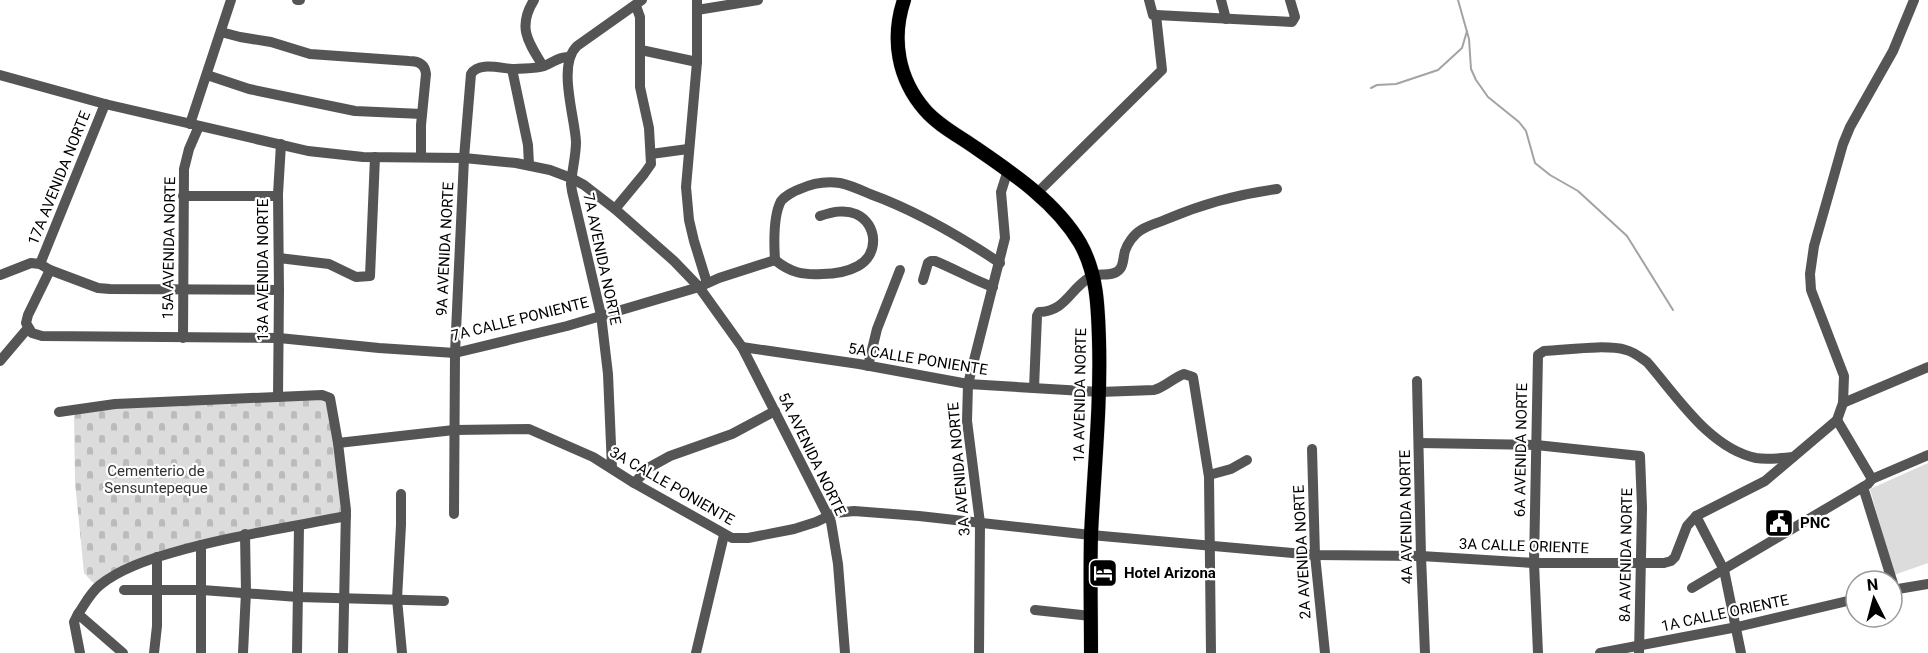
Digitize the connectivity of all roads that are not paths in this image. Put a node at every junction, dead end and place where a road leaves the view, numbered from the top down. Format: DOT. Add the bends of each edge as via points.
graph roads {
  1 [pos="231,0"];
  2 [pos="534,0"];
  3 [pos="758,0"];
  4 [pos="904,0"];
  5 [pos="1149,0"];
  6 [pos="1221,0"];
  7 [pos="1290,0"];
  8 [pos="1914,0"];
  9 [pos="639,3"];
  10 [pos="697,5"];
  11 [pos="1156,15"];
  12 [pos="1226,19"];
  13 [pos="221,32"];
  14 [pos="641,50"];
  15 [pos="570,57"];
  16 [pos="697,62"];
  17 [pos="543,66"];
  18 [pos="512,69"];
  19 [pos="0,75"];
  20 [pos="207,75"];
  21 [pos="105,104"];
  22 [pos="422,114"];
  23 [pos="195,125"];
  24 [pos="281,144"];
  25 [pos="688,149"];
  26 [pos="651,154"];
  27 [pos="375,158"];
  28 [pos="421,158"];
  29 [pos="464,158"];
  30 [pos="529,165"];
  31 [pos="1008,170"];
  32 [pos="571,178"];
  33 [pos="1277,189"];
  34 [pos="1036,194"];
  35 [pos="183,196"];
  36 [pos="278,196"];
  37 [pos="615,209"];
  38 [pos="820,216"];
  39 [pos="279,258"];
  40 [pos="775,260"];
  41 [pos="1000,262"];
  42 [pos="40,264"];
  43 [pos="50,270"];
  44 [pos="900,270"];
  45 [pos="0,275"];
  46 [pos="1093,275"];
  47 [pos="922,280"];
  48 [pos="703,285"];
  49 [pos="993,287"];
  50 [pos="183,290"];
  51 [pos="279,290"];
  52 [pos="600,315"];
  53 [pos="28,328"];
  54 [pos="183,338"];
  55 [pos="279,338"];
  56 [pos="742,347"];
  57 [pos="455,352"];
  58 [pos="0,361"];
  59 [pos="868,366"];
  60 [pos="1928,367"];
  61 [pos="1417,381"];
  62 [pos="968,384"];
  63 [pos="1034,388"];
  64 [pos="1100,392"];
  65 [pos="278,397"];
  66 [pos="1843,403"];
  67 [pos="775,411"];
  68 [pos="58,412"];
  69 [pos="1837,420"];
  70 [pos="454,430"];
  71 [pos="1419,442"];
  72 [pos="338,443"];
  73 [pos="1536,445"];
  74 [pos="1312,448"];
  75 [pos="1928,455"];
  76 [pos="1793,457"];
  77 [pos="1247,460"];
  78 [pos="612,468"];
  79 [pos="1209,476"];
  80 [pos="1872,479"];
  81 [pos="634,483"];
  82 [pos="1863,487"];
  83 [pos="401,494"];
  84 [pos="454,514"];
  85 [pos="346,516"];
  86 [pos="827,516"];
  87 [pos="1696,516"];
  88 [pos="980,523"];
  89 [pos="298,526"];
  90 [pos="245,534"];
  91 [pos="724,535"];
  92 [pos="1091,535"];
  93 [pos="201,545"];
  94 [pos="1209,546"];
  95 [pos="1315,555"];
  96 [pos="1420,556"];
  97 [pos="157,557"];
  98 [pos="1534,563"];
  99 [pos="1640,564"];
  100 [pos="1888,569"];
  101 [pos="1724,570"];
  102 [pos="1928,584"];
  103 [pos="1692,588"];
  104 [pos="1904,588"];
  105 [pos="158,589"];
  106 [pos="124,590"];
  107 [pos="202,590"];
  108 [pos="246,592"];
  109 [pos="298,597"];
  110 [pos="343,598"];
  111 [pos="397,599"];
  112 [pos="444,601"];
  113 [pos="1844,602"];
  114 [pos="1035,610"];
  115 [pos="78,614"];
  116 [pos="1091,616"];
  117 [pos="1737,627"];
  118 [pos="1639,650"];
  119 [pos="80,653"];
  120 [pos="123,653"];
  121 [pos="154,653"];
  122 [pos="201,653"];
  123 [pos="243,653"];
  124 [pos="297,653"];
  125 [pos="343,653"];
  126 [pos="402,653"];
  127 [pos="696,653"];
  128 [pos="845,653"];
  129 [pos="979,653"];
  130 [pos="1091,653"];
  131 [pos="1211,653"];
  132 [pos="1324,653"];
  133 [pos="1425,653"];
  134 [pos="1538,653"];
  135 [pos="1600,653"];
  136 [pos="1741,653"];
  1 -- 13 [label="street, 15A AVENIDA NORTE"];
  2 -- 17 [label="street" via="526,13 526,28"];
  3 -- 10 [label="street"];
  4 -- 31 [label="main road, 1A AVENIDA NORTE" via="897,44 903,71 914,94 940,124"];
  5 -- 11 [label="street"];
  6 -- 12 [label="street"];
  7 -- 12 [label="street" via="1295,17 1292,22"];
  8 -- 66 [label="street" via="1893,51 1843,144 1814,246 1811,290 1844,376"];
  9 -- 14 [label="street"];
  9 -- 15 [label="street" via="577,46"];
  10 -- 16 [label="street, 5A AVENIDA NORTE"];
  11 -- 12 [label="street"];
  11 -- 34 [label="street" via="1162,70"];
  13 -- 20 [label="street, 15A AVENIDA NORTE"];
  13 -- 22 [label="street" via="310,54 418,62 426,74"];
  14 -- 16 [label="street"];
  14 -- 26 [label="street" via="640,87"];
  15 -- 17 [label="street"];
  15 -- 32 [label="street, 7A AVENIDA NORTE" via="568,75 576,140"];
  16 -- 25 [label="street, 5A AVENIDA NORTE"];
  17 -- 18 [label="street"];
  18 -- 29 [label="street, 9A AVENIDA NORTE" via="483,67 472,71"];
  18 -- 30 [label="street"];
  19 -- 21 [label="street"];
  20 -- 22 [label="street" via="249,89 355,111"];
  20 -- 23 [label="street, 15A AVENIDA NORTE"];
  21 -- 23 [label="street"];
  21 -- 42 [label="street, 17A AVENIDA NORTE"];
  22 -- 28 [label="street"];
  23 -- 24 [label="street"];
  23 -- 35 [label="street, 15A AVENIDA NORTE" via="186,160"];
  24 -- 27 [label="street" via="325,154"];
  24 -- 36 [label="street, 13A AVENIDA NORTE"];
  25 -- 26 [label="street"];
  25 -- 48 [label="street, 5A AVENIDA NORTE" via="687,205"];
  26 -- 37 [label="street" via="649,168"];
  27 -- 28 [label="street"];
  27 -- 39 [label="street" via="370,276 356,277 329,264"];
  28 -- 29 [label="street"];
  29 -- 30 [label="street"];
  29 -- 57 [label="street, 9A AVENIDA NORTE"];
  30 -- 32 [label="street"];
  31 -- 34 [label="main road, 1A AVENIDA NORTE"];
  31 -- 41 [label="street" via="1001,192 1005,238"];
  32 -- 37 [label="street"];
  32 -- 52 [label="street, 7A AVENIDA NORTE"];
  33 -- 46 [label="street" via="1228,198 1140,231 1130,241 1119,270"];
  34 -- 46 [label="main road, 1A AVENIDA NORTE" via="1079,242"];
  35 -- 36 [label="street"];
  35 -- 50 [label="street, 15A AVENIDA NORTE"];
  36 -- 39 [label="street, 13A AVENIDA NORTE"];
  37 -- 48 [label="street"];
  38 -- 40 [label="street" via="845,212 866,221 873,231 873,242 871,252 860,265 850,270 805,275 794,273"];
  39 -- 51 [label="street, 13A AVENIDA NORTE"];
  40 -- 41 [label="street" via="777,215 782,200 794,191 825,182 841,183 908,210"];
  40 -- 48 [label="street, 7A CALLE PONIENTE"];
  41 -- 49 [label="street, 3A AVENIDA NORTE"];
  42 -- 43 [label="street"];
  42 -- 45 [label="street" via="31,263"];
  43 -- 50 [label="street" via="110,290"];
  43 -- 53 [label="street" via="28,315"];
  44 -- 59 [label="street" via="877,329"];
  46 -- 63 [label="street" via="1057,308 1039,312"];
  46 -- 64 [label="main road, 1A AVENIDA NORTE"];
  47 -- 49 [label="street" via="928,263 935,261"];
  48 -- 52 [label="street, 7A CALLE PONIENTE"];
  48 -- 56 [label="street, 5A AVENIDA NORTE"];
  49 -- 62 [label="street, 3A AVENIDA NORTE"];
  50 -- 51 [label="street"];
  50 -- 54 [label="street, 15A AVENIDA NORTE"];
  51 -- 55 [label="street, 13A AVENIDA NORTE"];
  52 -- 57 [label="street, 7A CALLE PONIENTE"];
  52 -- 78 [label="street, 7A AVENIDA NORTE" via="608,374"];
  53 -- 54 [label="street, 7A CALLE PONIENTE" via="42,336"];
  53 -- 58 [label="street"];
  54 -- 55 [label="street, 7A CALLE PONIENTE"];
  55 -- 57 [label="street, 7A CALLE PONIENTE"];
  55 -- 65 [label="street, 13A AVENIDA NORTE"];
  56 -- 59 [label="street, 5A CALLE PONIENTE"];
  56 -- 67 [label="street, 5A AVENIDA NORTE"];
  57 -- 70 [label="street, 9A AVENIDA NORTE"];
  59 -- 62 [label="street, 5A CALLE PONIENTE"];
  60 -- 66 [label="street"];
  61 -- 71 [label="street, 4A AVENIDA NORTE"];
  62 -- 63 [label="street, 5A CALLE PONIENTE"];
  62 -- 88 [label="street, 3A AVENIDA NORTE" via="967,421"];
  63 -- 64 [label="street, 5A CALLE PONIENTE"];
  64 -- 79 [label="street, 5A CALLE PONIENTE" via="1154,390 1174,377 1192,377"];
  64 -- 92 [label="main road, 1A AVENIDA NORTE"];
  65 -- 68 [label="street" via="115,404"];
  65 -- 72 [label="street" via="327,396 332,402"];
  66 -- 69 [label="street"];
  67 -- 81 [label="street" via="732,434 670,456 650,467"];
  67 -- 86 [label="street, 5A AVENIDA NORTE"];
  69 -- 76 [label="street"];
  69 -- 80 [label="street"];
  70 -- 72 [label="street, 3A CALLE PONIENTE"];
  70 -- 78 [label="street, 3A CALLE PONIENTE" via="529,429"];
  70 -- 84 [label="street, 9A AVENIDA NORTE"];
  71 -- 73 [label="street"];
  71 -- 96 [label="street, 4A AVENIDA NORTE"];
  72 -- 85 [label="street"];
  73 -- 76 [label="street, 6A AVENIDA NORTE" via="1538,355 1544,351 1613,348 1637,354 1647,362 1719,442 1755,458"];
  73 -- 98 [label="street, 6A AVENIDA NORTE"];
  73 -- 99 [label="street, 8A AVENIDA NORTE" via="1641,458"];
  74 -- 95 [label="street, 2A AVENIDA NORTE"];
  75 -- 80 [label="street"];
  76 -- 87 [label="street" via="1754,488"];
  77 -- 79 [label="street"];
  78 -- 81 [label="street, 3A CALLE PONIENTE"];
  79 -- 94 [label="street"];
  80 -- 82 [label="street"];
  81 -- 91 [label="street, 3A CALLE PONIENTE"];
  82 -- 100 [label="street"];
  82 -- 101 [label="street"];
  83 -- 111 [label="street"];
  85 -- 89 [label="street"];
  85 -- 110 [label="street"];
  86 -- 88 [label="street, 3A CALLE PONIENTE" via="854,511"];
  86 -- 91 [label="street, 3A CALLE PONIENTE" via="770,534 740,538"];
  86 -- 128 [label="street, 5A AVENIDA NORTE" via="838,564"];
  87 -- 99 [label="street, 3A CALLE ORIENTE" via="1687,526 1671,561"];
  87 -- 101 [label="street"];
  88 -- 92 [label="street, 3A CALLE PONIENTE"];
  88 -- 129 [label="street, 3A AVENIDA NORTE"];
  89 -- 90 [label="street"];
  89 -- 109 [label="street"];
  90 -- 93 [label="street"];
  90 -- 108 [label="street"];
  91 -- 127 [label="street"];
  92 -- 94 [label="street, 3A CALLE PONIENTE"];
  92 -- 116 [label="main road, 1A AVENIDA NORTE"];
  93 -- 97 [label="street"];
  93 -- 107 [label="street"];
  94 -- 95 [label="street, 3A CALLE ORIENTE"];
  94 -- 131 [label="street"];
  95 -- 96 [label="street, 3A CALLE ORIENTE"];
  95 -- 132 [label="street, 2A AVENIDA NORTE"];
  96 -- 98 [label="street, 3A CALLE ORIENTE"];
  96 -- 133 [label="street, 4A AVENIDA NORTE"];
  97 -- 105 [label="street"];
  97 -- 115 [label="street" via="107,579"];
  98 -- 99 [label="street, 3A CALLE ORIENTE"];
  98 -- 134 [label="street, 6A AVENIDA NORTE"];
  99 -- 118 [label="street, 8A AVENIDA NORTE"];
  101 -- 103 [label="street"];
  101 -- 117 [label="street"];
  102 -- 104 [label="street"];
  105 -- 106 [label="street"];
  105 -- 107 [label="street"];
  105 -- 121 [label="street"];
  107 -- 108 [label="street"];
  107 -- 122 [label="street"];
  108 -- 109 [label="street"];
  108 -- 123 [label="street"];
  109 -- 110 [label="street"];
  109 -- 124 [label="street"];
  110 -- 111 [label="street"];
  110 -- 125 [label="street"];
  111 -- 112 [label="street"];
  111 -- 126 [label="street"];
  113 -- 117 [label="street, 1A CALLE ORIENTE"];
  114 -- 116 [label="street"];
  115 -- 119 [label="street" via="74,622"];
  115 -- 120 [label="street"];
  116 -- 130 [label="main road, 1A AVENIDA NORTE"];
  117 -- 118 [label="street, 1A CALLE ORIENTE"];
  117 -- 136 [label="street"];
  118 -- 135 [label="street, 1A CALLE ORIENTE"];
}
